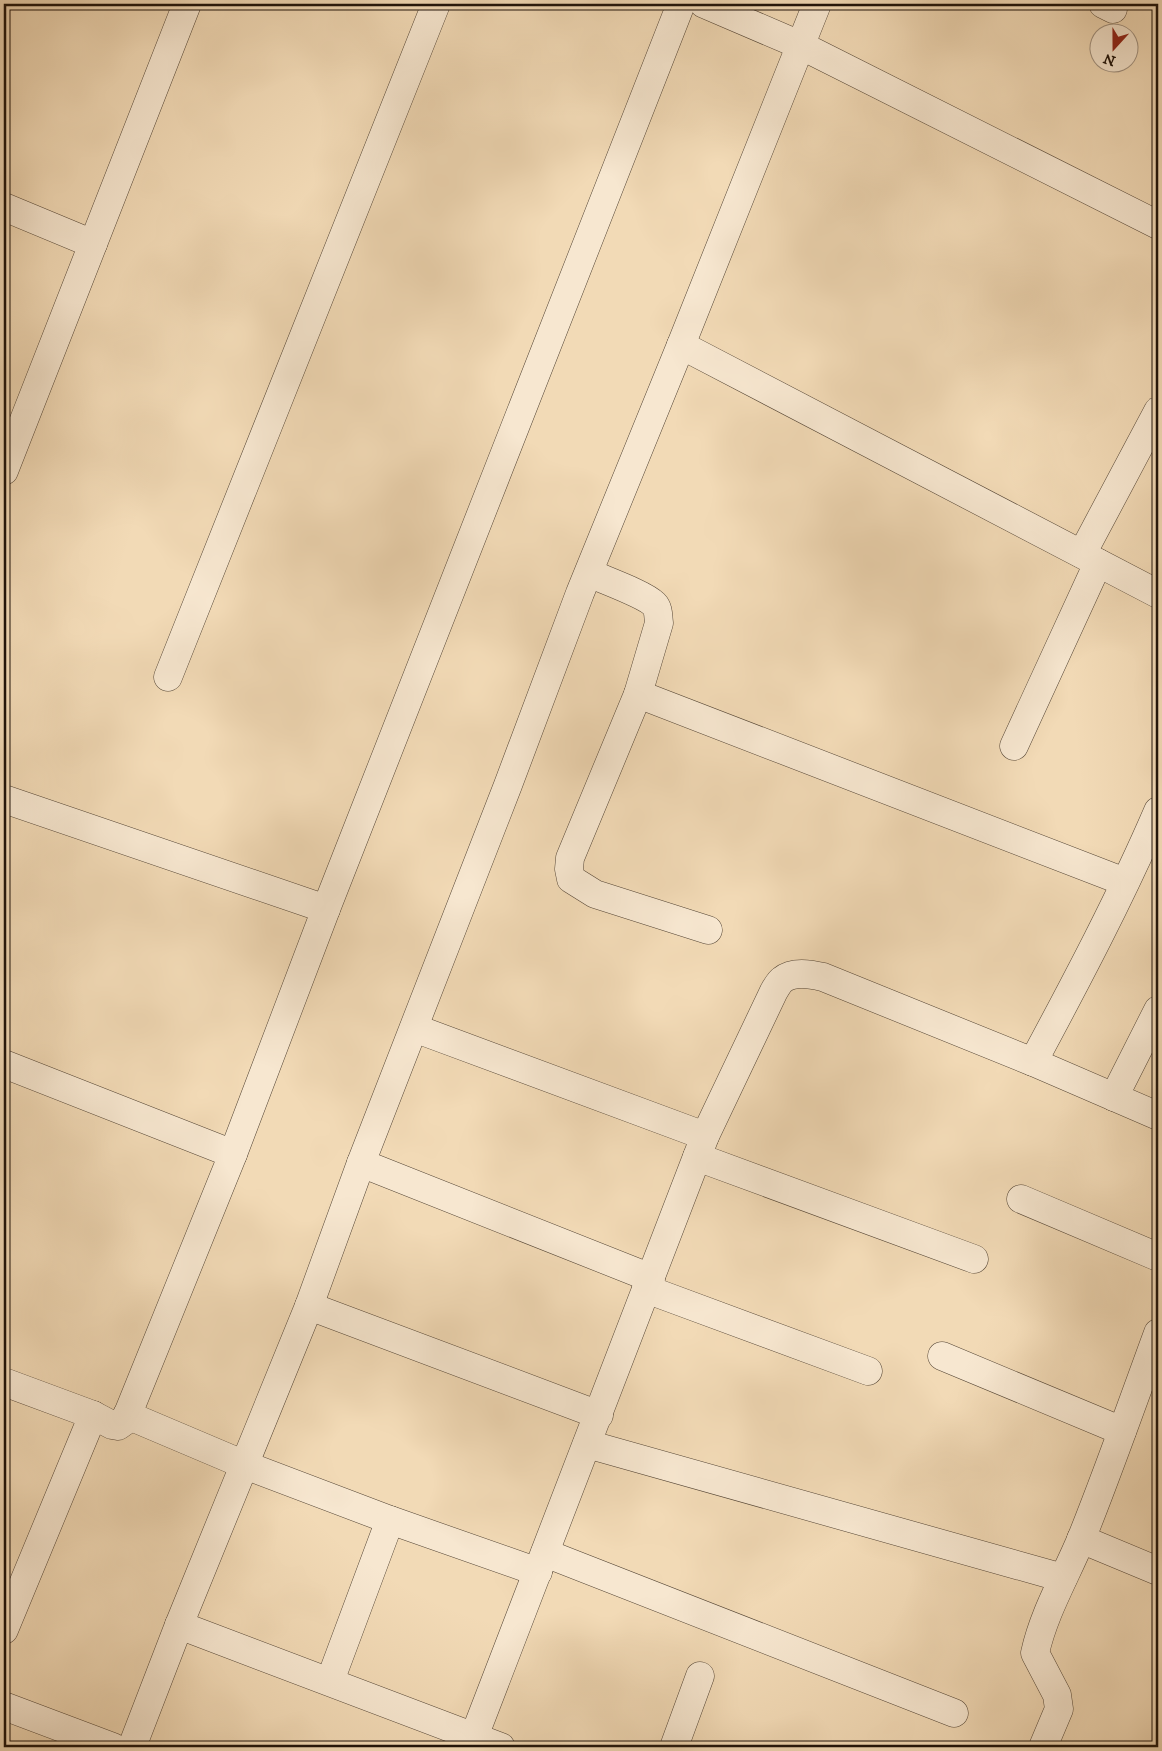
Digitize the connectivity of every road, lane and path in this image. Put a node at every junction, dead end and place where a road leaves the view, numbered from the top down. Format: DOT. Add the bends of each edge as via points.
graph roads {
  1 [pos="187,4"];
  2 [pos="436,4"];
  3 [pos="681,4"];
  4 [pos="704,4"];
  5 [pos="817,4"];
  6 [pos="800,45"];
  7 [pos="4,207"];
  8 [pos="1158,225"];
  9 [pos="93,244"];
  10 [pos="681,345"];
  11 [pos="1158,411"];
  12 [pos="4,471"];
  13 [pos="1090,559"];
  14 [pos="589,573"];
  15 [pos="1158,594"];
  16 [pos="168,677"];
  17 [pos="638,694"];
  18 [pos="1014,746"];
  19 [pos="4,799"];
  20 [pos="1158,811"];
  21 [pos="1125,882"];
  22 [pos="326,908"];
  23 [pos="708,930"];
  24 [pos="1158,1010"];
  25 [pos="414,1028"];
  26 [pos="1034,1062"];
  27 [pos="4,1064"];
  28 [pos="1114,1097"];
  29 [pos="1158,1116"];
  30 [pos="701,1146"];
  31 [pos="233,1154"];
  32 [pos="361,1163"];
  33 [pos="1021,1199"];
  34 [pos="1158,1256"];
  35 [pos="974,1259"];
  36 [pos="648,1283"];
  37 [pos="309,1306"];
  38 [pos="1158,1333"];
  39 [pos="942,1356"];
  40 [pos="868,1372"];
  41 [pos="4,1382"];
  42 [pos="92,1414"];
  43 [pos="127,1415"];
  44 [pos="598,1415"];
  45 [pos="1122,1431"];
  46 [pos="587,1444"];
  47 [pos="246,1465"];
  48 [pos="390,1520"];
  49 [pos="1081,1539"];
  50 [pos="541,1563"];
  51 [pos="1158,1572"];
  52 [pos="1063,1578"];
  53 [pos="179,1625"];
  54 [pos="4,1630"];
  55 [pos="700,1676"];
  56 [pos="330,1681"];
  57 [pos="4,1706"];
  58 [pos="954,1713"];
  59 [pos="472,1742"];
  60 [pos="114,1747"];
  61 [pos="132,1747"];
  62 [pos="501,1747"];
  63 [pos="674,1747"];
  64 [pos="1043,1747"];
  1 -- 9 [label="street"];
  2 -- 16 [label="street"];
  3 -- 22 [label="street"];
  4 -- 6 [label="street"];
  5 -- 6 [label="street"];
  6 -- 8 [label="street"];
  6 -- 10 [label="street"];
  7 -- 9 [label="street"];
  9 -- 12 [label="street"];
  10 -- 13 [label="street"];
  10 -- 14 [label="street"];
  11 -- 13 [label="street"];
  13 -- 15 [label="street"];
  13 -- 18 [label="street"];
  14 -- 17 [label="street" via="646,598 658,612 659,623"];
  14 -- 25 [label="street"];
  17 -- 21 [label="street"];
  17 -- 23 [label="street" via="570,858 570,879 595,894"];
  19 -- 22 [label="street"];
  20 -- 21 [label="street"];
  21 -- 26 [label="street"];
  22 -- 31 [label="street"];
  24 -- 28 [label="street"];
  25 -- 30 [label="street"];
  25 -- 32 [label="street"];
  26 -- 28 [label="street"];
  26 -- 30 [label="street" via="823,977 807,973 794,975 782,980 774,990"];
  27 -- 31 [label="street"];
  28 -- 29 [label="street"];
  30 -- 35 [label="street"];
  30 -- 36 [label="street"];
  31 -- 43 [label="street"];
  32 -- 36 [label="street"];
  32 -- 37 [label="street"];
  33 -- 34 [label="street"];
  36 -- 40 [label="street"];
  36 -- 44 [label="street"];
  37 -- 44 [label="street"];
  37 -- 47 [label="street"];
  38 -- 45 [label="street"];
  39 -- 45 [label="street"];
  41 -- 42 [label="street"];
  42 -- 43 [label="street" via="118,1426"];
  42 -- 54 [label="street"];
  43 -- 47 [label="street"];
  44 -- 46 [label="street"];
  45 -- 49 [label="street"];
  46 -- 50 [label="street"];
  46 -- 52 [label="street"];
  47 -- 48 [label="street"];
  47 -- 53 [label="street"];
  48 -- 50 [label="street"];
  48 -- 56 [label="street"];
  49 -- 51 [label="street"];
  49 -- 52 [label="street"];
  50 -- 58 [label="street"];
  50 -- 59 [label="street"];
  52 -- 64 [label="street" via="1038,1638 1035,1654 1057,1695 1059,1709"];
  53 -- 56 [label="street"];
  53 -- 61 [label="street"];
  55 -- 63 [label="street"];
  56 -- 59 [label="street"];
  57 -- 60 [label="street"];
  59 -- 62 [label="street"];
}
